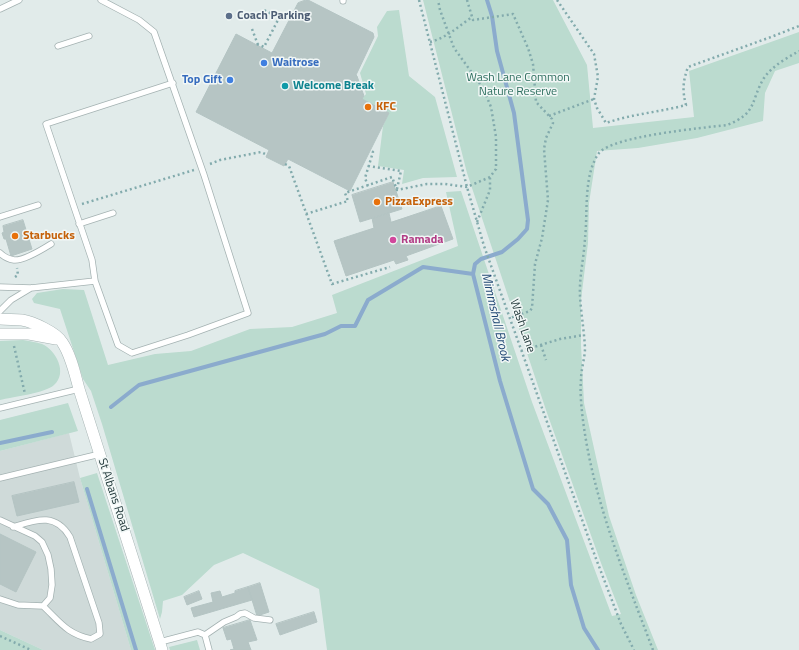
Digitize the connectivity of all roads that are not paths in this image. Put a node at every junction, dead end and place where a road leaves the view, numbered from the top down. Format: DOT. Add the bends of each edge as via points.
graph roads {
  1 [pos="19,0"];
  2 [pos="101,0"];
  3 [pos="0,9"];
  4 [pos="89,36"];
  5 [pos="58,46"];
  6 [pos="173,82"];
  7 [pos="38,205"];
  8 [pos="114,213"];
  9 [pos="0,217"];
  10 [pos="79,224"];
  11 [pos="51,244"];
  12 [pos="0,253"];
  13 [pos="95,281"];
  14 [pos="0,287"];
  15 [pos="31,288"];
  16 [pos="0,311"];
  17 [pos="0,319"];
  18 [pos="0,334"];
  19 [pos="62,341"];
  20 [pos="79,389"];
  21 [pos="0,408"];
  22 [pos="100,454"];
  23 [pos="0,478"];
  24 [pos="0,520"];
  25 [pos="13,527"];
  26 [pos="0,599"];
  27 [pos="43,606"];
  28 [pos="270,620"];
  29 [pos="205,635"];
  30 [pos="161,646"];
  31 [pos="209,650"];
  1 -- 3 [label="lane"];
  2 -- 6 [label="lane" via="139,20 154,32"];
  4 -- 5 [label="lane"];
  6 -- 10 [label="lane" via="46,124"];
  6 -- 13 [label="lane" via="248,313 132,353 118,345"];
  7 -- 9 [label="lane"];
  8 -- 10 [label="lane"];
  10 -- 13 [label="lane" via="92,260"];
  11 -- 12 [label="lane" via="39,252 15,260"];
  13 -- 15 [label="lane"];
  14 -- 15 [label="lane"];
  15 -- 16 [label="lane" via="11,300"];
  17 -- 19 [label="street" via="37,325"];
  18 -- 19 [label="street" via="29,334"];
  19 -- 20 [label="street, St Albans Road"];
  20 -- 21 [label="lane"];
  20 -- 22 [label="street, St Albans Road"];
  22 -- 23 [label="lane"];
  22 -- 30 [label="street, St Albans Road"];
  24 -- 25 [label="lane"];
  25 -- 27 [label="lane" via="35,536 42,542 48,555 52,585 50,598"];
  25 -- 27 [label="lane" via="52,520 65,528 99,622 100,634 91,639 79,636 67,630"];
  26 -- 27 [label="lane" via="18,606"];
  28 -- 29 [label="lane" via="240,614"];
  29 -- 30 [label="lane" via="198,632"];
  29 -- 31 [label="lane"];
}
